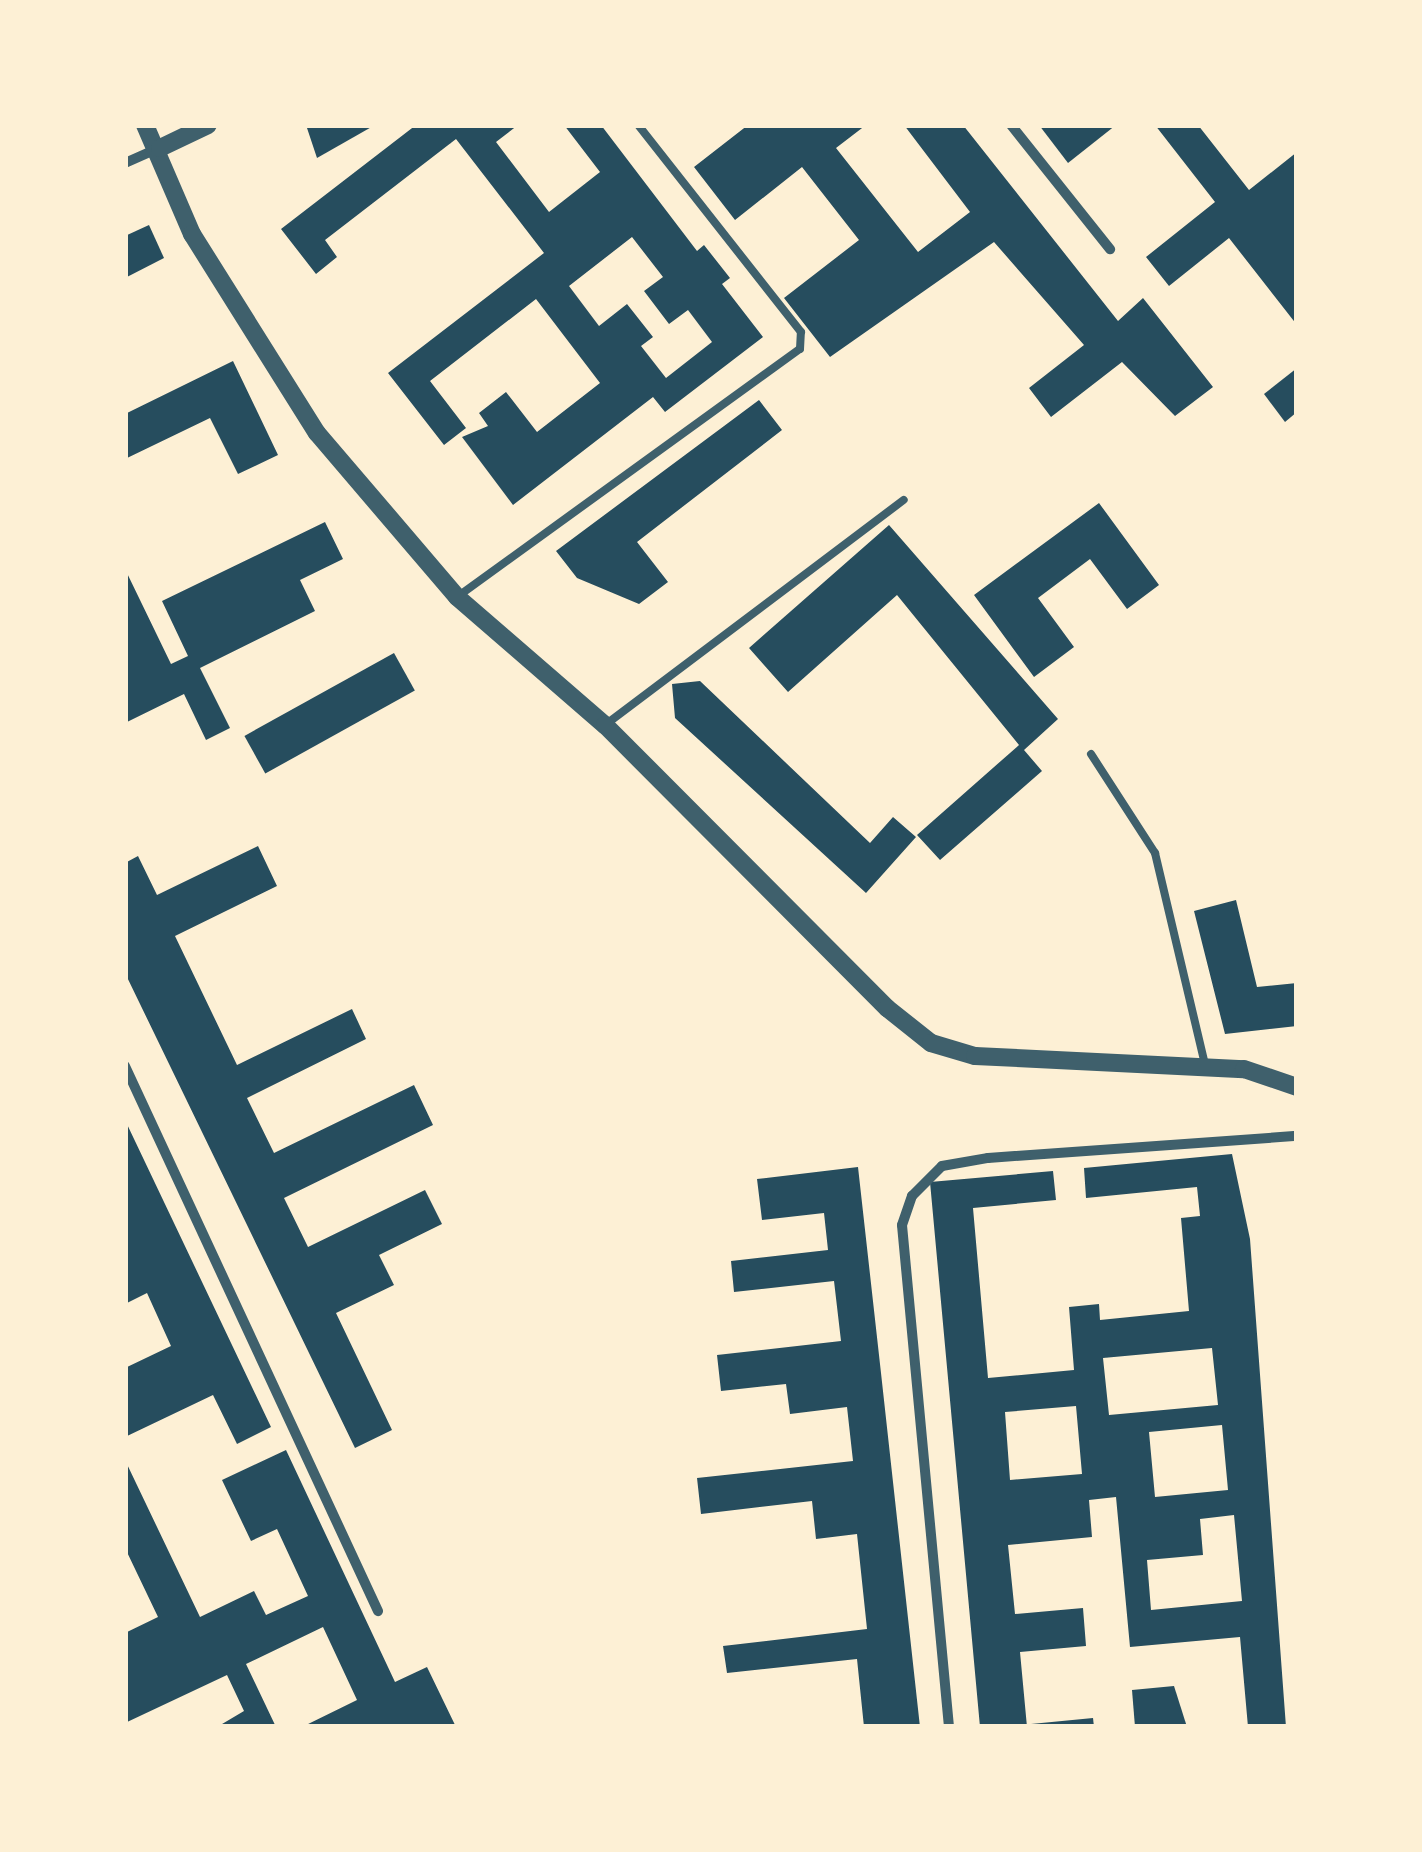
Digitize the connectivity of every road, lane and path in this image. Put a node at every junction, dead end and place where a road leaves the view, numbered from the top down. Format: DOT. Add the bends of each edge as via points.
graph roads {
  1 [pos="144,125"];
  2 [pos="208,125"];
  3 [pos="638,125"];
  4 [pos="1012,125"];
  5 [pos="160,148"];
  6 [pos="125,163"];
  7 [pos="1110,249"];
  8 [pos="904,500"];
  9 [pos="457,597"];
  10 [pos="605,725"];
  11 [pos="1091,754"];
  12 [pos="125,1066"];
  13 [pos="1206,1070"];
  14 [pos="1297,1087"];
  15 [pos="1297,1136"];
  16 [pos="378,1611"];
  17 [pos="949,1727"];
  1 -- 5 [label="street"];
  2 -- 5 [label="street"];
  3 -- 9 [label="lane" via="800,332 800,349"];
  4 -- 7 [label="street"];
  5 -- 6 [label="street"];
  5 -- 9 [label="street" via="192,234 308,419"];
  8 -- 10 [label="lane"];
  9 -- 10 [label="street"];
  10 -- 13 [label="street" via="931,1043 975,1056"];
  11 -- 13 [label="lane" via="1155,853"];
  12 -- 16 [label="street"];
  13 -- 14 [label="street" via="1244,1069"];
  15 -- 17 [label="street" via="988,1158 942,1166 912,1196 902,1225"];
}
